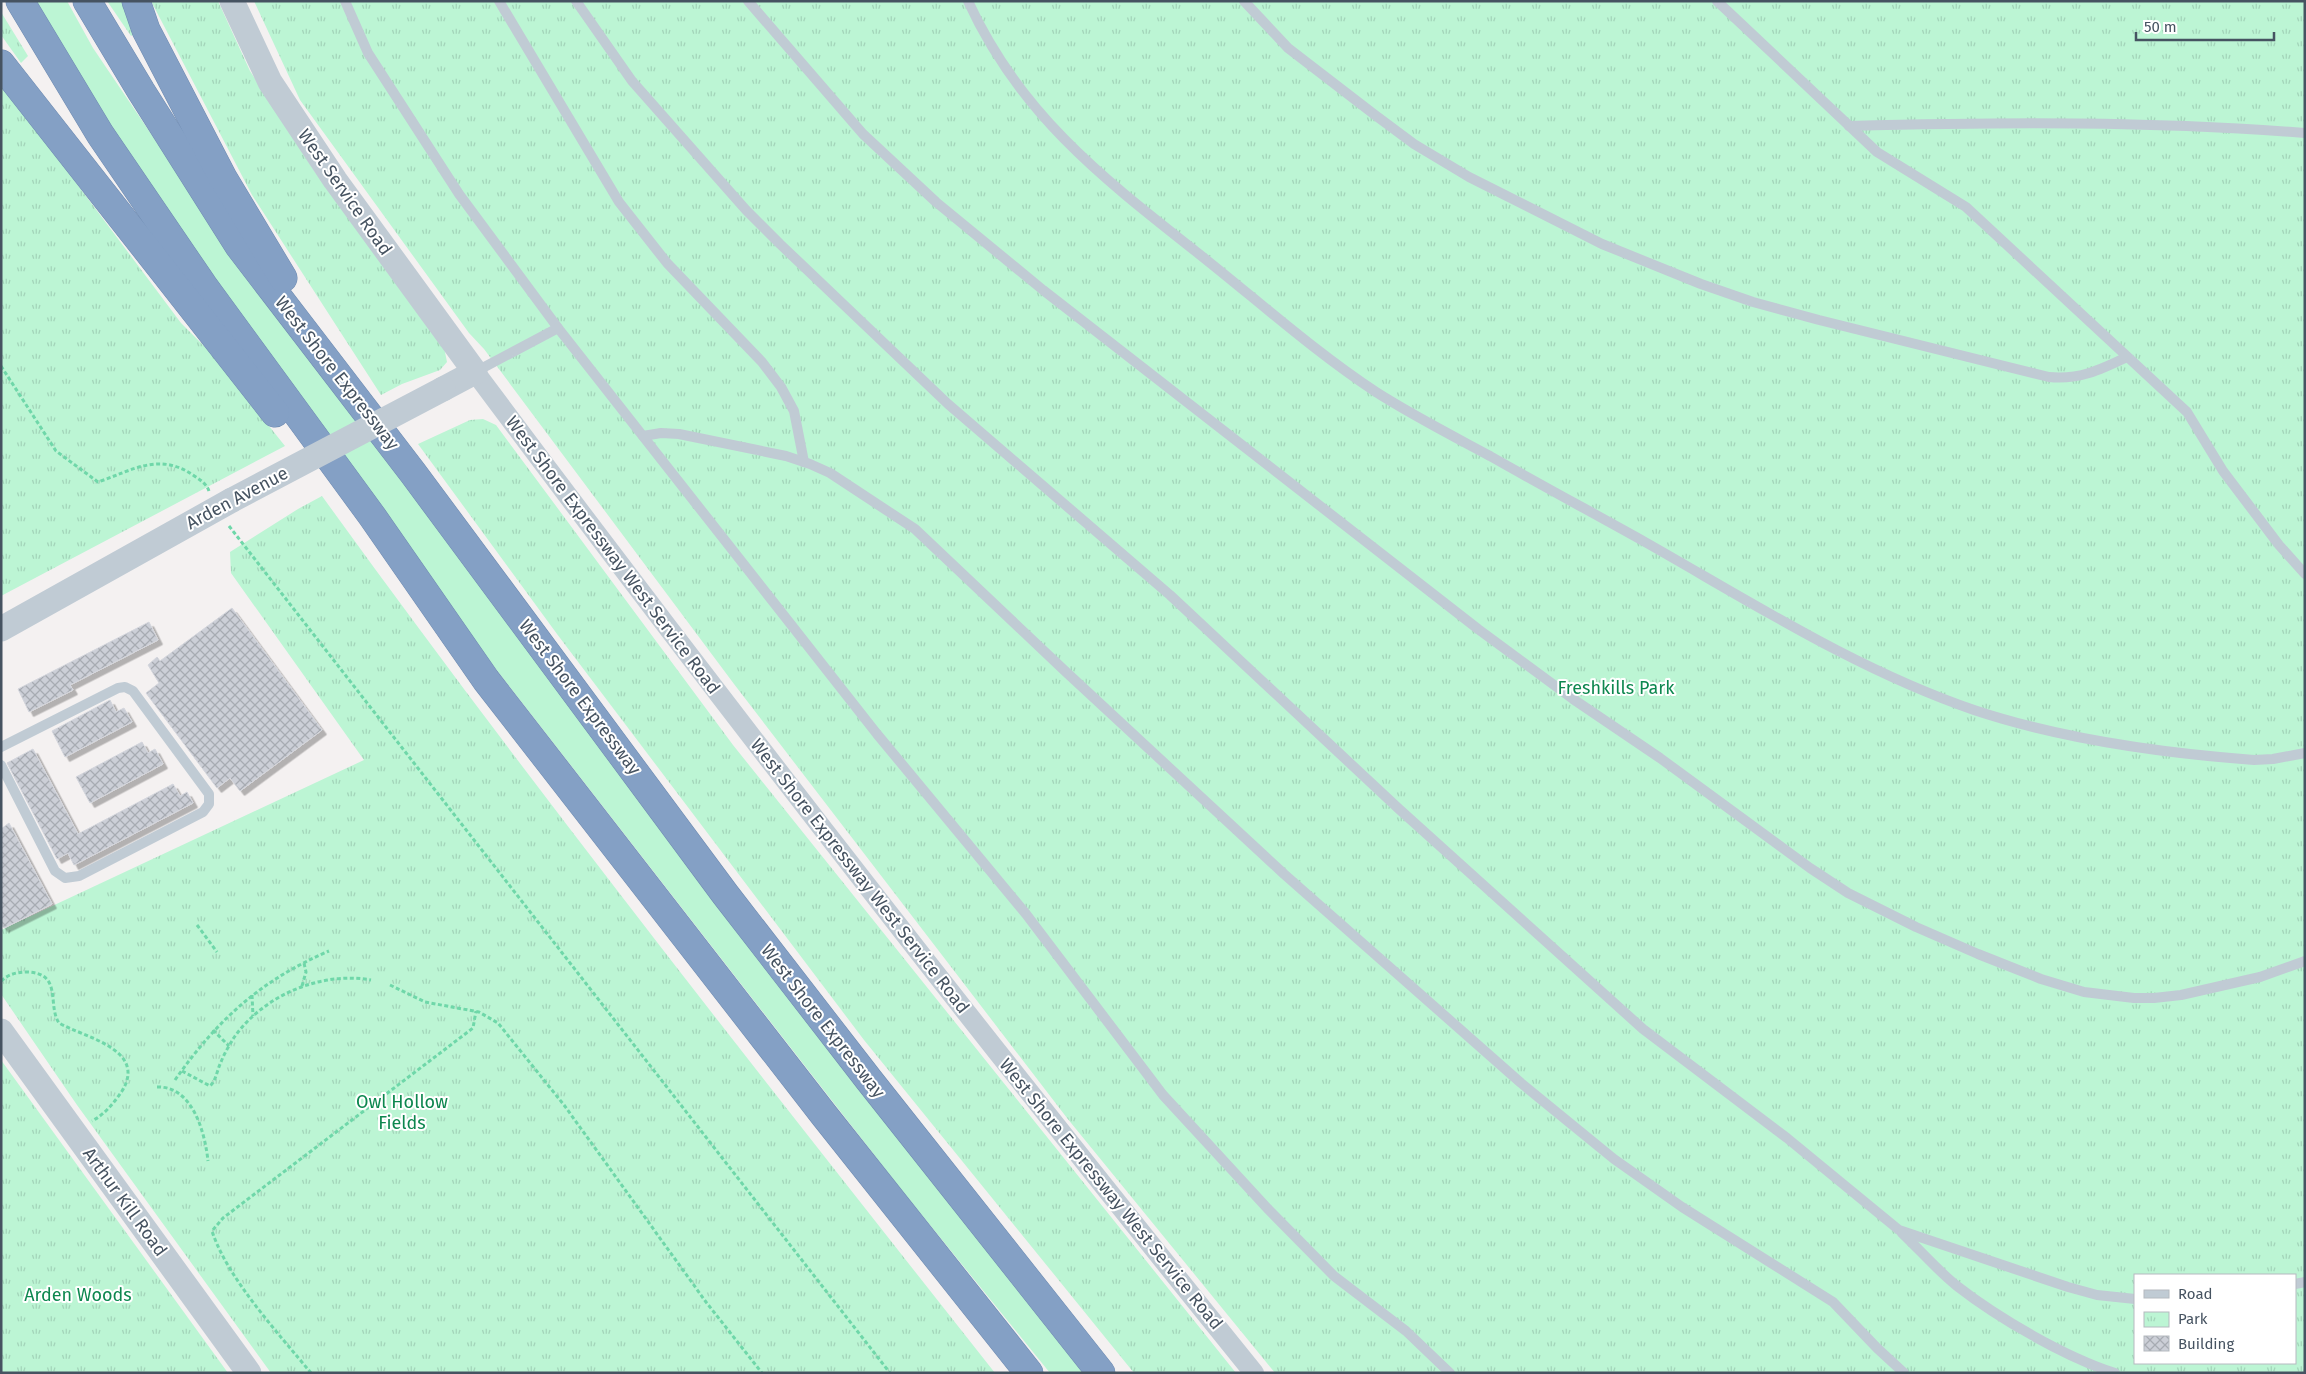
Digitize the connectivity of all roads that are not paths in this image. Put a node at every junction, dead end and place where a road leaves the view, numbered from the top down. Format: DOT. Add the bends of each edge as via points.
graph roads {
  1 [pos="20,1"];
  2 [pos="87,1"];
  3 [pos="136,1"];
  4 [pos="232,1"];
  5 [pos="345,1"];
  6 [pos="499,1"];
  7 [pos="576,1"];
  8 [pos="748,1"];
  9 [pos="968,1"];
  10 [pos="1244,1"];
  11 [pos="1717,1"];
  12 [pos="1,64"];
  13 [pos="1849,126"];
  14 [pos="2305,133"];
  15 [pos="558,328"];
  16 [pos="2127,357"];
  17 [pos="475,372"];
  18 [pos="643,436"];
  19 [pos="804,462"];
  20 [pos="413,472"];
  21 [pos="2305,574"];
  22 [pos="1,630"];
  23 [pos="486,680"];
  24 [pos="1,747"];
  25 [pos="2305,753"];
  26 [pos="1,764"];
  27 [pos="2305,961"];
  28 [pos="1,1031"];
  29 [pos="1899,1230"];
  30 [pos="2134,1299"];
  31 [pos="249,1373"];
  32 [pos="1029,1373"];
  33 [pos="1101,1373"];
  34 [pos="1254,1373"];
  35 [pos="1450,1373"];
  36 [pos="1904,1373"];
  37 [pos="2115,1373"];
  1 -- 23 [label="highway" via="100,134 203,285 372,516"];
  2 -- 20 [label="highway, West Shore Expressway" via="239,246"];
  3 -- 20 [label="highway" via="146,30 223,178 299,306"];
  4 -- 17 [label="street, West Service Road" via="270,82 335,180"];
  5 -- 15 [label="lane" via="368,53 459,194"];
  6 -- 19 [label="lane" via="619,202 666,263 762,362 780,387 794,411"];
  7 -- 29 [label="lane" via="632,81 746,210 948,404 1170,595 1399,809 1643,1029 1788,1138"];
  8 -- 27 [label="lane" via="862,134 936,202 1043,290 1502,647 1848,893 1916,928 2041,979 2084,992 2141,998 2181,995 2260,977"];
  9 -- 25 [label="lane" via="991,46 1023,93 1078,154 1350,374 1423,420 1823,642 1974,710 2037,728 2116,743 2254,760"];
  10 -- 16 [label="lane" via="1288,48 1414,144 1469,177 1639,260 1762,304 2049,377 2084,376"];
  11 -- 13 [label="lane"];
  12 -- 23 [label="highway"];
  13 -- 14 [label="lane" via="2012,123"];
  13 -- 16 [label="lane" via="1877,152 1966,207"];
  15 -- 17 [label="lane"];
  15 -- 18 [label="lane"];
  16 -- 21 [label="lane" via="2187,412 2223,471"];
  17 -- 22 [label="street, Arden Avenue, bridge" via="223,504"];
  17 -- 34 [label="street, West Shore Expressway West Service Road" via="807,811"];
  18 -- 19 [label="lane" via="678,434"];
  18 -- 35 [label="lane" via="877,734 1026,914 1163,1095 1334,1276 1406,1331"];
  19 -- 36 [label="lane" via="830,473 915,529 1284,874 1521,1083 1614,1159 1682,1207 1826,1297"];
  20 -- 33 [label="highway, West Shore Expressway" via="725,894"];
  23 -- 32 [label="highway"];
  24 -- 26 [label="lane" via="125,687 133,691 209,794 209,804 203,812 79,876 65,878 55,871"];
  28 -- 31 [label="street, Arthur Kill Road"];
  29 -- 30 [label="lane" via="2068,1287 2097,1295"];
  29 -- 37 [label="lane" via="1956,1285 1980,1302 2073,1356"];
}
